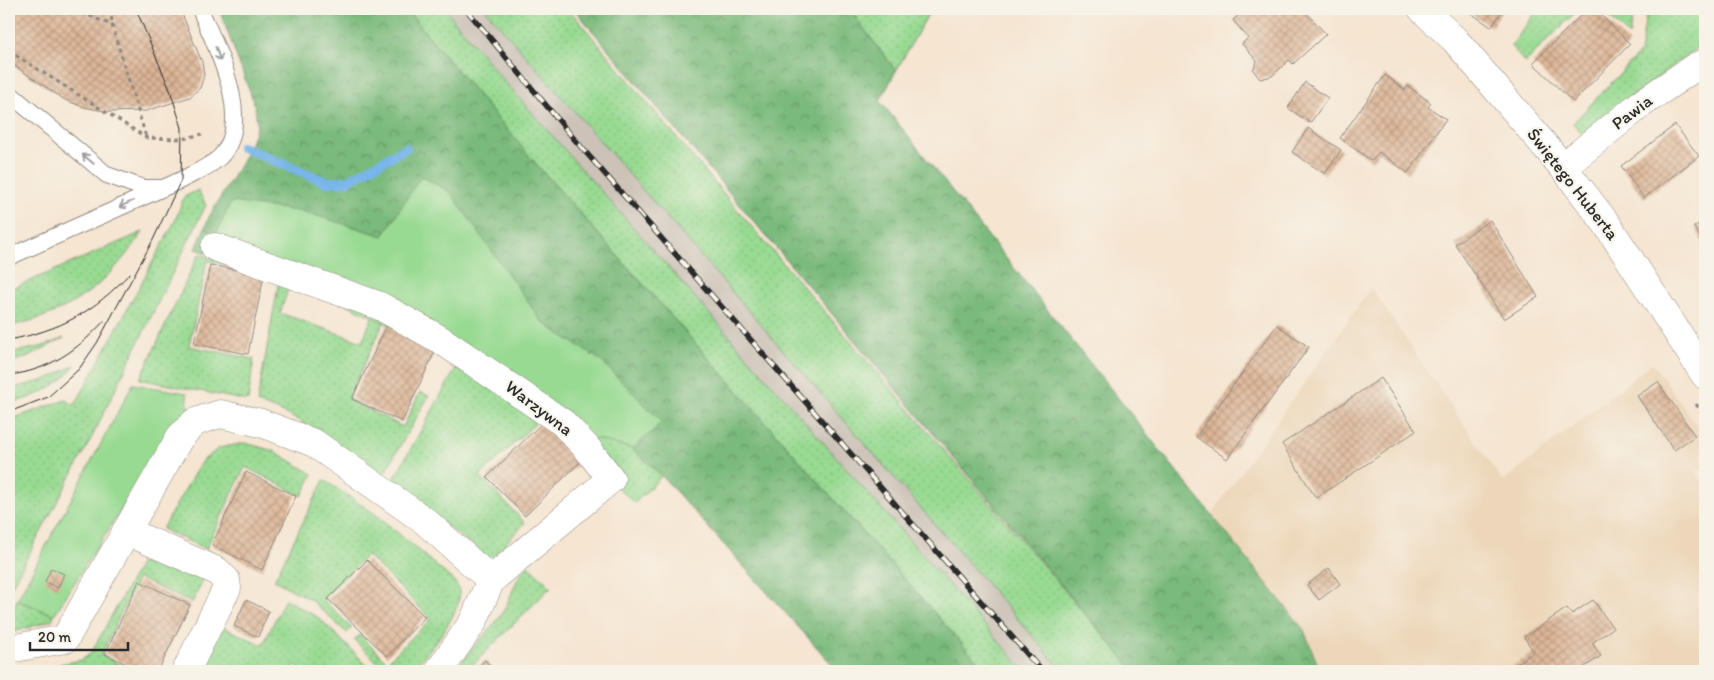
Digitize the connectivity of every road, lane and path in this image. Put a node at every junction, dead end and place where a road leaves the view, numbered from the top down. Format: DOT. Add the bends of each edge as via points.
graph roads {
  1 [pos="112,9"];
  2 [pos="200,9"];
  3 [pos="1422,9"];
  4 [pos="82,13"];
  5 [pos="112,25"];
  6 [pos="9,51"];
  7 [pos="1705,63"];
  8 [pos="9,93"];
  9 [pos="202,134"];
  10 [pos="147,138"];
  11 [pos="1563,166"];
  12 [pos="164,187"];
  13 [pos="215,247"];
  14 [pos="9,257"];
  15 [pos="1705,375"];
  16 [pos="126,531"];
  17 [pos="491,580"];
  18 [pos="9,649"];
  19 [pos="186,671"];
  20 [pos="439,671"];
  1 -- 5 [label="path"];
  2 -- 12 [label="lane, one-way" via="235,103 234,128 231,140 220,156 203,169"];
  3 -- 11 [label="street, Świętego Huberta" via="1455,40"];
  4 -- 5 [label="path"];
  5 -- 10 [label="path"];
  6 -- 10 [label="path"];
  7 -- 11 [label="street, Pawia" via="1641,104"];
  12 -- 8 [label="lane, one-way" via="143,188 107,175"];
  9 -- 10 [label="path" via="183,139"];
  11 -- 15 [label="street, Świętego Huberta" via="1606,223"];
  12 -- 14 [label="lane, one-way"];
  13 -- 17 [label="street, Warzywna" via="380,306 441,340 547,410 587,448 611,479"];
  16 -- 17 [label="street" via="180,437 194,422 220,414 261,422 314,443 425,521"];
  16 -- 18 [label="street" via="65,639"];
  16 -- 19 [label="street" via="217,571 226,580 227,588"];
  17 -- 20 [label="street, Warzywna" via="473,622"];
}
